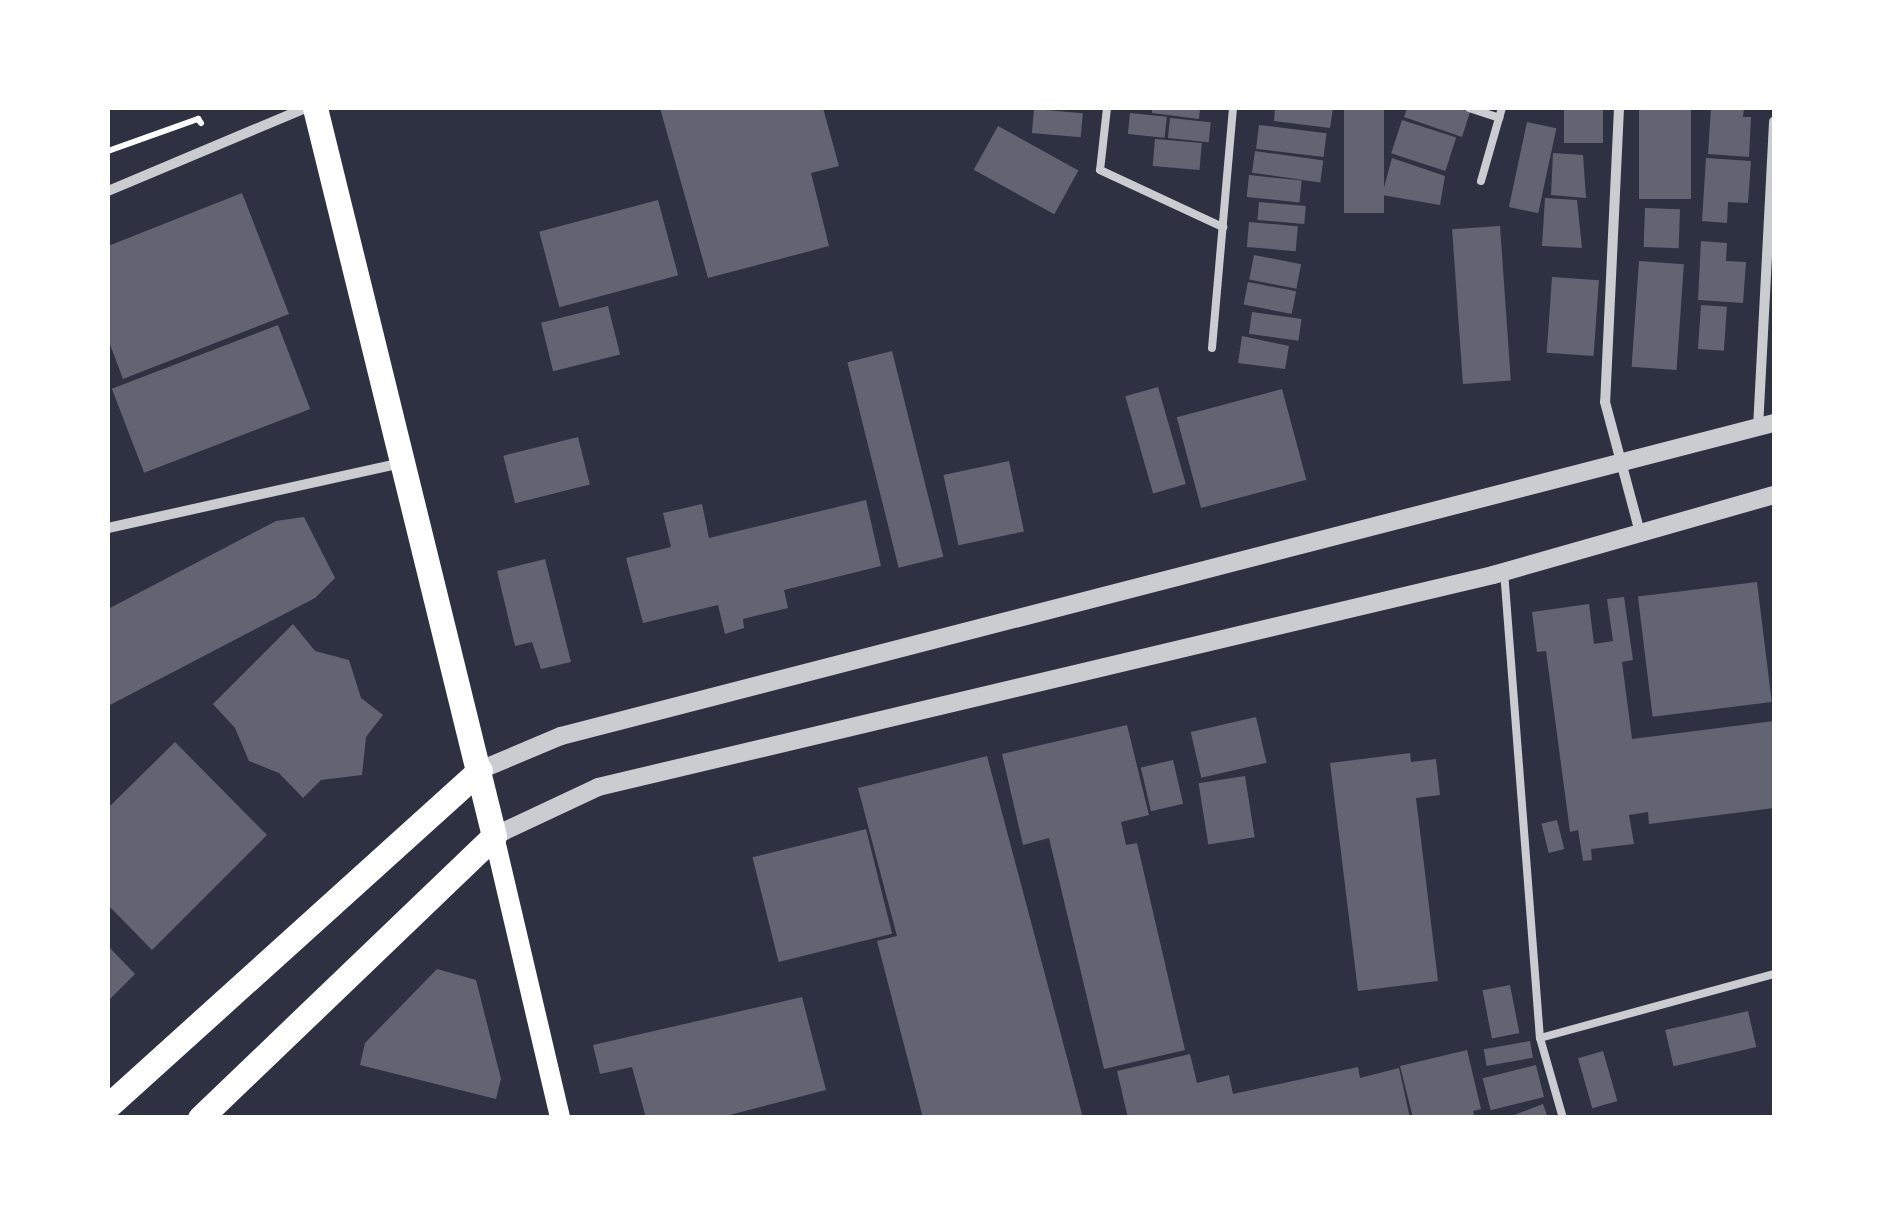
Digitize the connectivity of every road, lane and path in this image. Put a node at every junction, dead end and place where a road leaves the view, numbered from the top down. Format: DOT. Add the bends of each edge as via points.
graph roads {
  1 [pos="305,108"];
  2 [pos="315,108"];
  3 [pos="1107,108"];
  4 [pos="1233,108"];
  5 [pos="1469,108"];
  6 [pos="1619,108"];
  7 [pos="1500,112"];
  8 [pos="1774,121"];
  9 [pos="1481,182"];
  10 [pos="108,191"];
  11 [pos="1222,227"];
  12 [pos="1212,348"];
  13 [pos="1766,426"];
  14 [pos="400,462"];
  15 [pos="1620,464"];
  16 [pos="1774,495"];
  17 [pos="108,528"];
  18 [pos="1640,533"];
  19 [pos="1504,571"];
  20 [pos="480,770"];
  21 [pos="494,836"];
  22 [pos="1774,974"];
  23 [pos="1540,1038"];
  24 [pos="108,1106"];
  25 [pos="200,1118"];
  26 [pos="560,1118"];
  27 [pos="1563,1118"];
  1 -- 10 [label="street"];
  2 -- 14 [label="main road"];
  3 -- 11 [label="lane" via="1100,170"];
  4 -- 11 [label="lane"];
  5 -- 7 [label="lane"];
  6 -- 15 [label="street" via="1606,402"];
  7 -- 9 [label="lane"];
  8 -- 13 [label="street"];
  11 -- 12 [label="lane"];
  13 -- 15 [label="street"];
  14 -- 17 [label="street"];
  14 -- 20 [label="main road"];
  15 -- 18 [label="street"];
  15 -- 20 [label="street" via="561,736"];
  16 -- 18 [label="street"];
  18 -- 19 [label="street"];
  19 -- 21 [label="street" via="610,784"];
  19 -- 23 [label="lane"];
  20 -- 21 [label="main road"];
  20 -- 24 [label="main road"];
  21 -- 25 [label="main road"];
  21 -- 26 [label="main road"];
  22 -- 23 [label="lane"];
  23 -- 27 [label="lane"];
}
